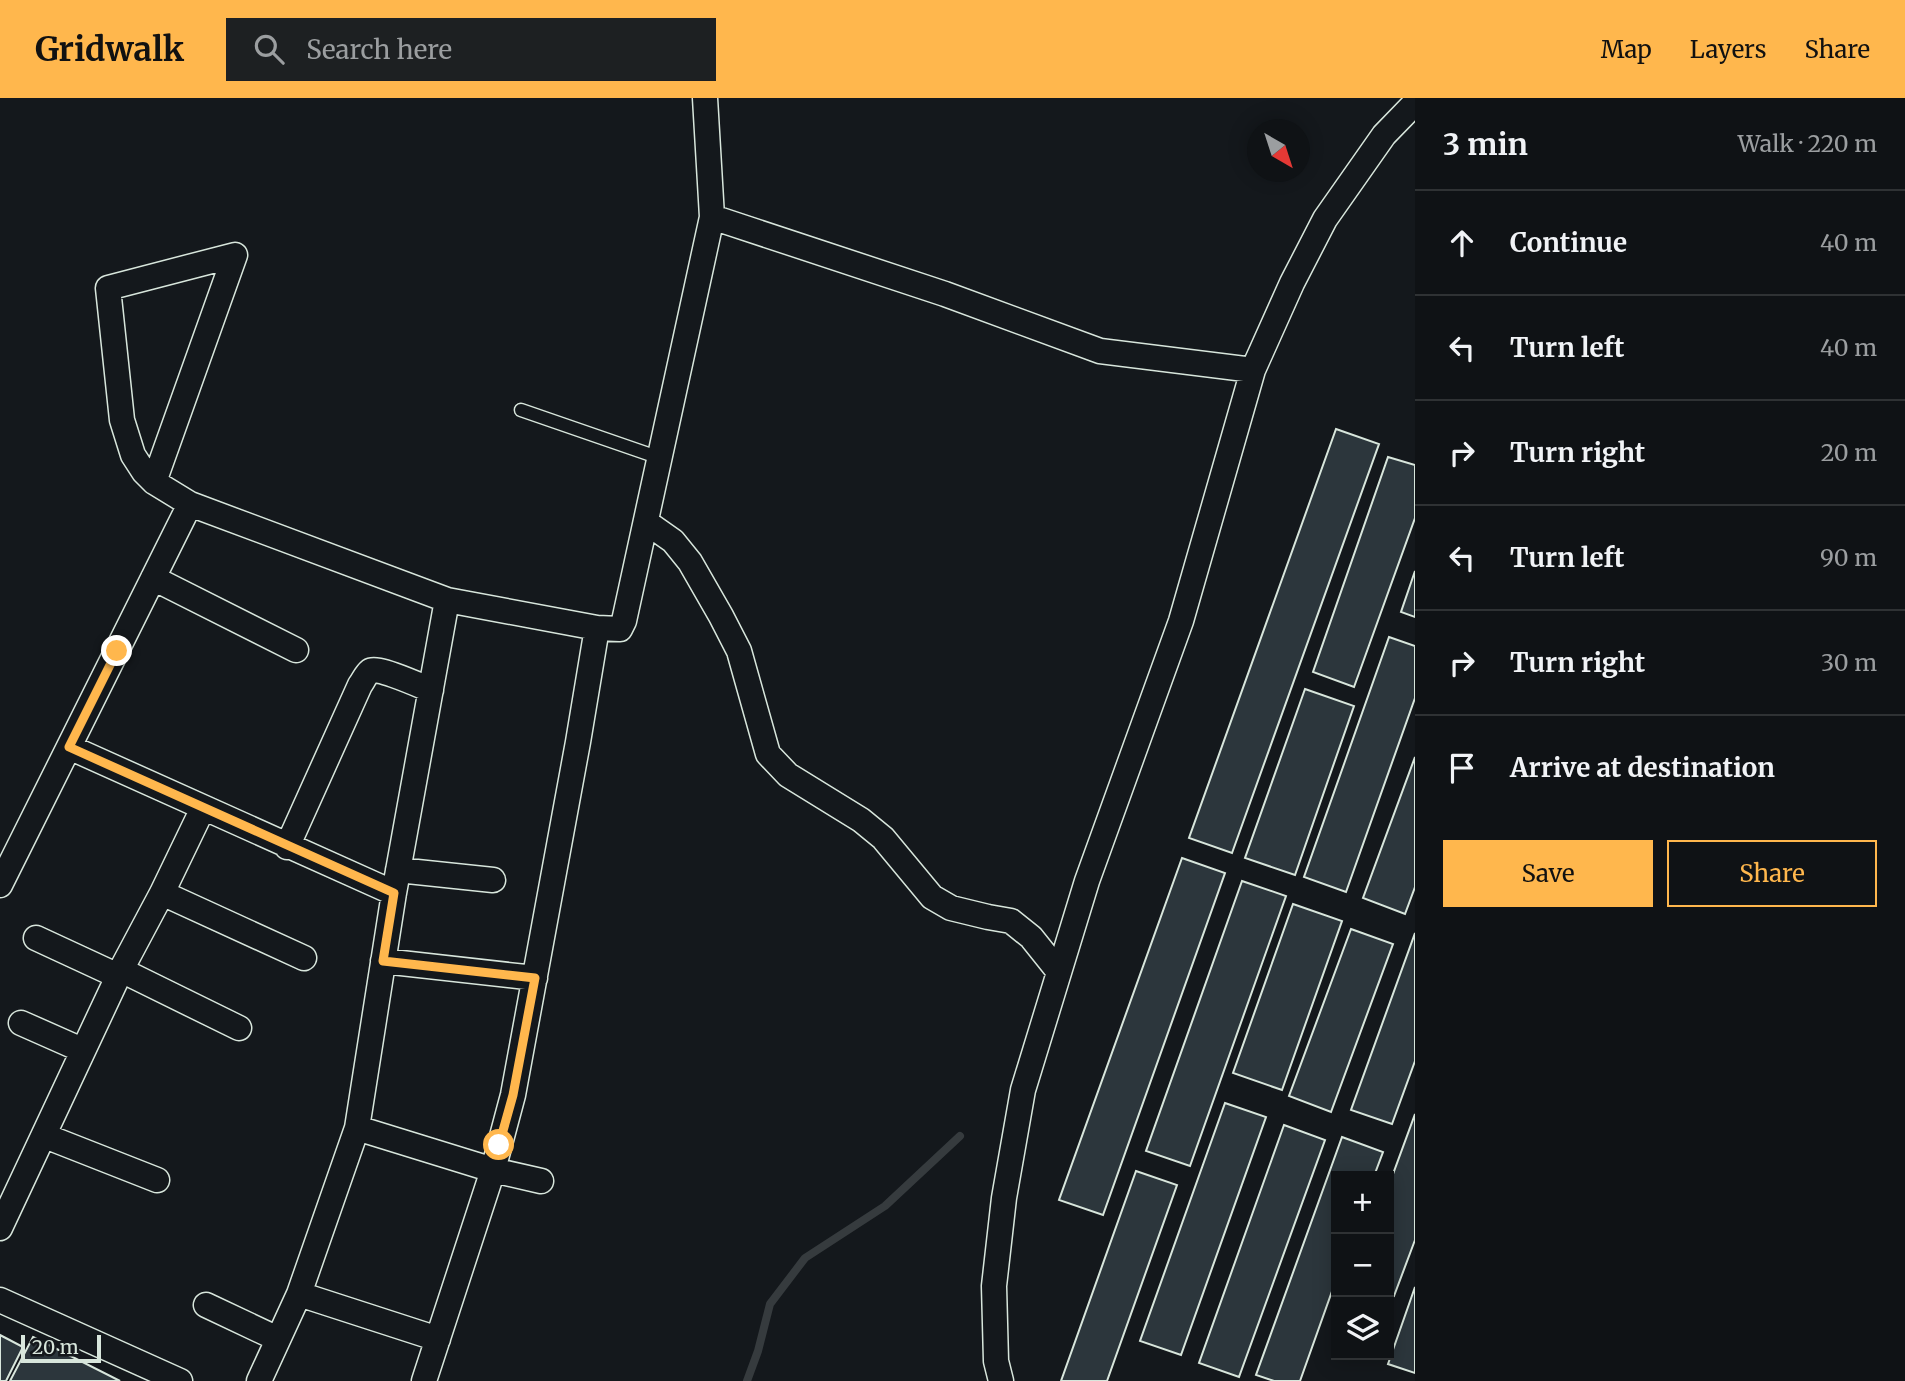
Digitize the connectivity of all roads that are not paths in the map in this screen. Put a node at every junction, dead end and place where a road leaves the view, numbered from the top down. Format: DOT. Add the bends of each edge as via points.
graph roads {
  1 [pos="705,98"];
  2 [pos="1415,103"];
  3 [pos="712,216"];
  4 [pos="1252,370"];
  5 [pos="521,410"];
  6 [pos="660,458"];
  7 [pos="155,482"];
  8 [pos="190,504"];
  9 [pos="646,522"];
  10 [pos="153,578"];
  11 [pos="447,600"];
  12 [pos="597,628"];
  13 [pos="296,650"];
  14 [pos="431,690"];
  15 [pos="69,747"];
  16 [pos="203,808"];
  17 [pos="287,847"];
  18 [pos="493,880"];
  19 [pos="396,882"];
  20 [pos="0,885"];
  21 [pos="162,893"];
  22 [pos="36,938"];
  23 [pos="304,958"];
  24 [pos="383,961"];
  25 [pos="1059,972"];
  26 [pos="120,973"];
  27 [pos="535,978"];
  28 [pos="21,1023"];
  29 [pos="239,1028"];
  30 [pos="82,1050"];
  31 [pos="356,1128"];
  32 [pos="44,1136"];
  33 [pos="493,1170"];
  34 [pos="156,1180"];
  35 [pos="541,1181"];
  36 [pos="3,1216"];
  37 [pos="299,1294"];
  38 [pos="0,1300"];
  39 [pos="206,1305"];
  40 [pos="278,1339"];
  41 [pos="438,1339"];
  42 [pos="180,1381"];
  43 [pos="259,1381"];
  44 [pos="424,1381"];
  45 [pos="1001,1381"];
  1 -- 3 [label="street"];
  2 -- 4 [label="street" via="1384,135 1325,219"];
  3 -- 4 [label="street" via="1100,351"];
  3 -- 6 [label="street"];
  4 -- 25 [label="street" via="1181,621"];
  5 -- 6 [label="lane"];
  6 -- 9 [label="street"];
  7 -- 7 [label="street" via="133,455 122,420 108,288 235,255"];
  7 -- 8 [label="street"];
  8 -- 10 [label="street"];
  8 -- 11 [label="street"];
  9 -- 12 [label="street" via="623,625 620,629"];
  9 -- 25 [label="street" via="673,541 690,562 720,616 738,651 768,754 788,775 883,838 932,897 960,911 1011,921 1031,937"];
  10 -- 13 [label="street"];
  10 -- 15 [label="street"];
  11 -- 12 [label="street"];
  11 -- 14 [label="street"];
  12 -- 27 [label="street"];
  14 -- 17 [label="street" via="381,670 370,671"];
  14 -- 19 [label="street"];
  15 -- 16 [label="street"];
  15 -- 20 [label="street"];
  16 -- 17 [label="street"];
  16 -- 21 [label="street"];
  17 -- 19 [label="street"];
  18 -- 19 [label="street"];
  19 -- 24 [label="street"];
  21 -- 23 [label="street"];
  21 -- 26 [label="street"];
  22 -- 26 [label="street"];
  24 -- 27 [label="street"];
  24 -- 31 [label="street"];
  25 -- 45 [label="street" via="1023,1090 1004,1198 994,1286 996,1361"];
  26 -- 29 [label="street"];
  26 -- 30 [label="street"];
  27 -- 33 [label="street" via="513,1095"];
  28 -- 30 [label="street"];
  30 -- 32 [label="street"];
  31 -- 33 [label="street"];
  31 -- 37 [label="street"];
  32 -- 34 [label="street"];
  32 -- 36 [label="street"];
  33 -- 35 [label="street"];
  33 -- 41 [label="street"];
  37 -- 40 [label="street"];
  37 -- 41 [label="street"];
  38 -- 42 [label="street"];
  39 -- 40 [label="street"];
  40 -- 43 [label="street"];
  41 -- 44 [label="street"];
}
